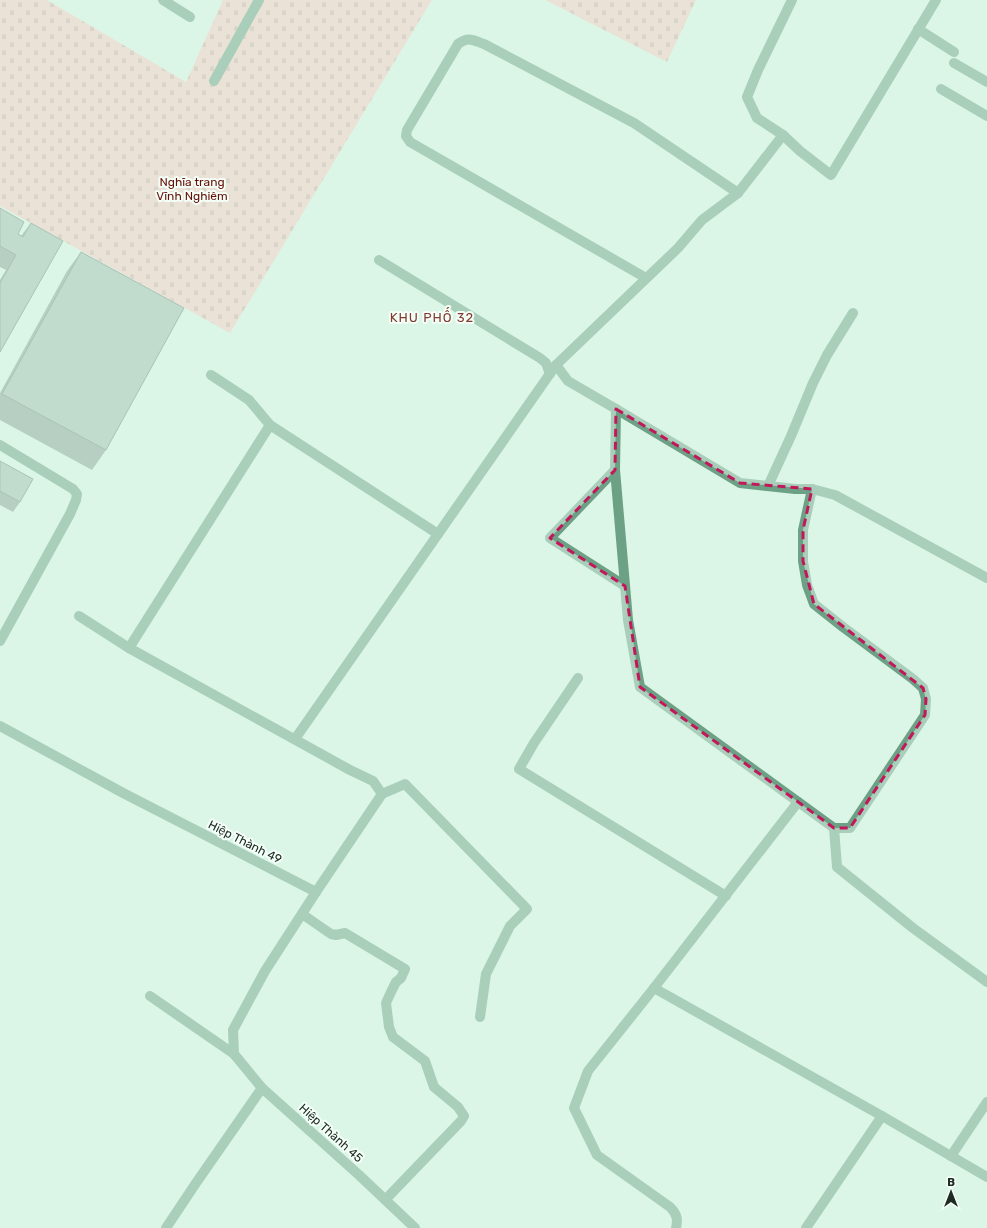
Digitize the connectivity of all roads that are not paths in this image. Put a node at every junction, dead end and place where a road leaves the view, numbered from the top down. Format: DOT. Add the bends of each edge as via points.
graph roads {
  1 [pos="164,0"];
  2 [pos="259,0"];
  3 [pos="792,0"];
  4 [pos="936,0"];
  5 [pos="190,17"];
  6 [pos="918,29"];
  7 [pos="954,52"];
  8 [pos="954,63"];
  9 [pos="214,81"];
  10 [pos="987,82"];
  11 [pos="941,89"];
  12 [pos="987,116"];
  13 [pos="783,135"];
  14 [pos="738,193"];
  15 [pos="379,260"];
  16 [pos="646,278"];
  17 [pos="853,312"];
  18 [pos="556,365"];
  19 [pos="550,374"];
  20 [pos="210,375"];
  21 [pos="616,409"];
  22 [pos="270,425"];
  23 [pos="0,445"];
  24 [pos="615,470"];
  25 [pos="768,486"];
  26 [pos="812,489"];
  27 [pos="438,534"];
  28 [pos="987,578"];
  29 [pos="625,586"];
  30 [pos="79,616"];
  31 [pos="0,641"];
  32 [pos="128,648"];
  33 [pos="578,678"];
  34 [pos="0,726"];
  35 [pos="295,739"];
  36 [pos="382,794"];
  37 [pos="798,802"];
  38 [pos="834,828"];
  39 [pos="316,892"];
  40 [pos="726,896"];
  41 [pos="302,914"];
  42 [pos="987,982"];
  43 [pos="654,988"];
  44 [pos="150,996"];
  45 [pos="480,1017"];
  46 [pos="234,1054"];
  47 [pos="262,1088"];
  48 [pos="987,1102"];
  49 [pos="882,1116"];
  50 [pos="951,1156"];
  51 [pos="987,1177"];
  52 [pos="385,1200"];
  53 [pos="166,1228"];
  54 [pos="415,1228"];
  55 [pos="676,1228"];
  56 [pos="806,1228"];
  1 -- 5 [label="street"];
  2 -- 9 [label="street"];
  3 -- 13 [label="street" via="747,97 756,118"];
  4 -- 6 [label="street"];
  6 -- 7 [label="street"];
  6 -- 13 [label="street" via="831,175"];
  8 -- 10 [label="street"];
  11 -- 12 [label="street"];
  13 -- 14 [label="street"];
  14 -- 16 [label="street" via="702,220 678,248"];
  14 -- 16 [label="street" via="634,122 484,44 464,39 458,44 407,130 406,136 410,142"];
  15 -- 19 [label="street" via="540,358 546,363"];
  16 -- 18 [label="street"];
  17 -- 25 [label="street" via="813,383"];
  18 -- 19 [label="street"];
  18 -- 21 [label="street" via="568,381"];
  19 -- 27 [label="street"];
  20 -- 22 [label="street" via="249,400"];
  21 -- 24 [label="street"];
  21 -- 25 [label="street" via="740,483"];
  22 -- 27 [label="street"];
  22 -- 32 [label="street"];
  23 -- 31 [label="street" via="73,489 77,494 70,514"];
  24 -- 29 [label="street"];
  24 -- 29 [label="street" via="550,538"];
  25 -- 26 [label="street"];
  26 -- 28 [label="street" via="835,495"];
  26 -- 38 [label="street" via="803,530 803,561 807,585 814,604 913,679 923,688 926,699 925,715 850,828"];
  27 -- 35 [label="street"];
  29 -- 37 [label="street" via="628,620 640,687"];
  30 -- 32 [label="street"];
  32 -- 35 [label="street"];
  33 -- 40 [label="street" via="534,743 520,769"];
  34 -- 39 [label="street, Hiệp Thành 49" via="125,794"];
  35 -- 36 [label="street" via="373,781"];
  36 -- 39 [label="street"];
  36 -- 45 [label="street" via="405,784 527,910 510,926 486,974"];
  37 -- 38 [label="street"];
  37 -- 40 [label="street"];
  38 -- 42 [label="street" via="837,867 913,928"];
  39 -- 41 [label="street"];
  40 -- 43 [label="street"];
  41 -- 46 [label="street" via="265,970 233,1030"];
  41 -- 52 [label="street" via="330,934 345,933 405,969 386,1003 393,1037 425,1061 434,1087 458,1107 464,1116"];
  43 -- 49 [label="street"];
  43 -- 55 [label="street" via="588,1071 574,1108 597,1155 676,1212"];
  44 -- 46 [label="street, Hiệp Thành 45"];
  46 -- 47 [label="street, Hiệp Thành 45"];
  47 -- 52 [label="street, Hiệp Thành 45"];
  47 -- 53 [label="street"];
  48 -- 50 [label="street"];
  49 -- 50 [label="street"];
  49 -- 56 [label="street"];
  50 -- 51 [label="street"];
  52 -- 54 [label="street, Hiệp Thành 45"];
}
